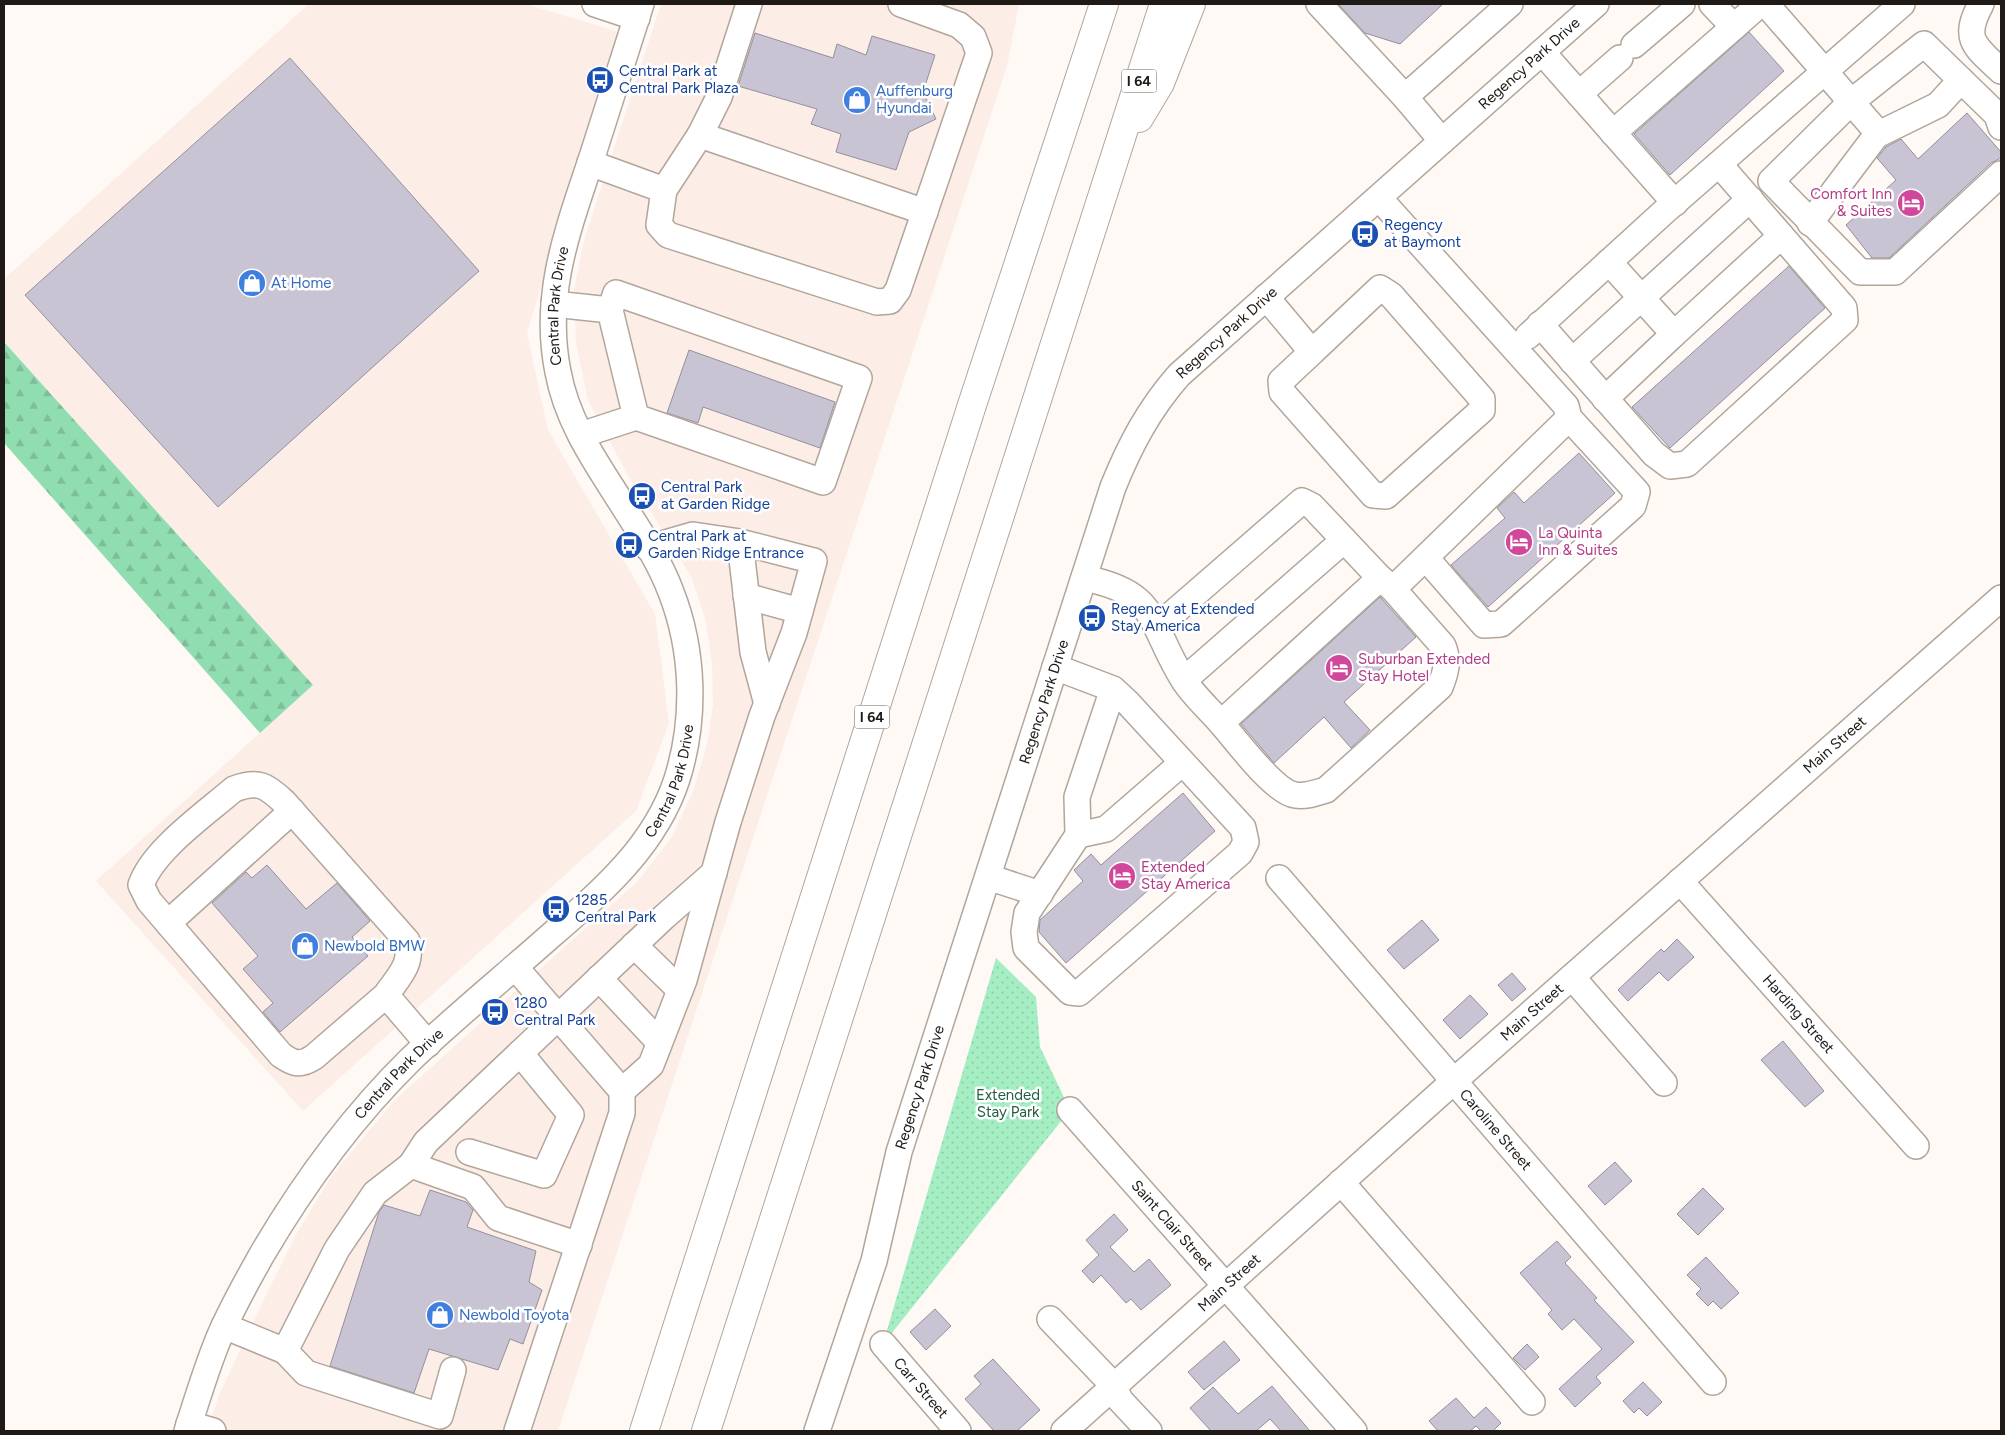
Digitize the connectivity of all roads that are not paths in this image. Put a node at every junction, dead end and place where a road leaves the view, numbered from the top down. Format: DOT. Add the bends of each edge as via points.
graph roads {
  1 [pos="595,4"];
  2 [pos="749,4"];
  3 [pos="901,4"];
  4 [pos="1104,4"];
  5 [pos="1164,4"];
  6 [pos="1191,4"];
  7 [pos="1319,4"];
  8 [pos="1510,4"];
  9 [pos="1682,4"];
  10 [pos="1712,4"];
  11 [pos="1760,4"];
  12 [pos="1766,4"];
  13 [pos="1902,4"];
  14 [pos="1981,4"];
  15 [pos="1580,9"];
  16 [pos="639,11"];
  17 [pos="1734,27"];
  18 [pos="1542,52"];
  19 [pos="1826,70"];
  20 [pos="2001,71"];
  21 [pos="1961,80"];
  22 [pos="1579,94"];
  23 [pos="1405,97"];
  24 [pos="1851,102"];
  25 [pos="2001,127"];
  26 [pos="1614,133"];
  27 [pos="1878,133"];
  28 [pos="700,135"];
  29 [pos="1442,141"];
  30 [pos="1115,158"];
  31 [pos="590,163"];
  32 [pos="1719,164"];
  33 [pos="2001,174"];
  34 [pos="664,190"];
  35 [pos="1379,198"];
  36 [pos="1750,199"];
  37 [pos="1675,203"];
  38 [pos="925,212"];
  39 [pos="1810,222"];
  40 [pos="1781,236"];
  41 [pos="1609,262"];
  42 [pos="1266,297"];
  43 [pos="1641,298"];
  44 [pos="554,304"];
  45 [pos="610,310"];
  46 [pos="1540,324"];
  47 [pos="1674,334"];
  48 [pos="1515,347"];
  49 [pos="1312,352"];
  50 [pos="1572,361"];
  51 [pos="1606,398"];
  52 [pos="636,417"];
  53 [pos="1569,418"];
  54 [pos="581,435"];
  55 [pos="1344,540"];
  56 [pos="740,542"];
  57 [pos="648,548"];
  58 [pos="1426,558"];
  59 [pos="1084,578"];
  60 [pos="1386,583"];
  61 [pos="746,596"];
  62 [pos="2001,598"];
  63 [pos="800,611"];
  64 [pos="1157,626"];
  65 [pos="1055,667"];
  66 [pos="1184,680"];
  67 [pos="1113,689"];
  68 [pos="767,704"];
  69 [pos="1221,723"];
  70 [pos="1182,763"];
  71 [pos="292,811"];
  72 [pos="1078,835"];
  73 [pos="714,873"];
  74 [pos="988,877"];
  75 [pos="1279,878"];
  76 [pos="1680,881"];
  77 [pos="1040,894"];
  78 [pos="168,923"];
  79 [pos="634,945"];
  80 [pos="515,967"];
  81 [pos="1572,976"];
  82 [pos="599,978"];
  83 [pos="680,990"];
  84 [pos="386,995"];
  85 [pos="558,1017"];
  86 [pos="659,1042"];
  87 [pos="428,1044"];
  88 [pos="520,1053"];
  89 [pos="1454,1081"];
  90 [pos="1664,1084"];
  91 [pos="622,1091"];
  92 [pos="1070,1110"];
  93 [pos="1916,1146"];
  94 [pos="469,1152"];
  95 [pos="412,1165"];
  96 [pos="1341,1182"];
  97 [pos="579,1245"];
  98 [pos="1225,1286"];
  99 [pos="1050,1319"];
  100 [pos="224,1326"];
  101 [pos="883,1344"];
  102 [pos="285,1351"];
  103 [pos="453,1370"];
  104 [pos="1713,1382"];
  105 [pos="1114,1386"];
  106 [pos="1532,1402"];
  107 [pos="188,1428"];
  108 [pos="213,1431"];
  109 [pos="517,1431"];
  110 [pos="644,1431"];
  111 [pos="706,1431"];
  112 [pos="817,1431"];
  113 [pos="958,1431"];
  114 [pos="1064,1431"];
  115 [pos="1149,1431"];
  116 [pos="1354,1431"];
  1 -- 16 [label="street"];
  2 -- 28 [label="street" via="719,97"];
  3 -- 38 [label="street" via="959,25 973,37 979,53"];
  4 -- 110 [label="highway, I 64" via="960,442"];
  5 -- 30 [label="highway, I 64"];
  6 -- 30 [label="highway" via="1160,83"];
  7 -- 23 [label="street"];
  8 -- 23 [label="street"];
  9 -- 22 [label="street"];
  10 -- 17 [label="street"];
  11 -- 17 [label="street"];
  12 -- 19 [label="street"];
  13 -- 19 [label="street"];
  14 -- 20 [label="street" via="1971,23 1972,39"];
  15 -- 18 [label="street, Regency Park Drive"];
  16 -- 31 [label="street, Central Park Drive"];
  17 -- 26 [label="street"];
  18 -- 22 [label="street"];
  18 -- 29 [label="street, Regency Park Drive"];
  19 -- 24 [label="street"];
  19 -- 32 [label="street"];
  21 -- 24 [label="street" via="1924,44"];
  21 -- 25 [label="street" via="1997,115"];
  21 -- 27 [label="street" via="1938,104"];
  22 -- 26 [label="street"];
  23 -- 29 [label="street"];
  24 -- 27 [label="street"];
  24 -- 39 [label="street" via="1770,181"];
  26 -- 37 [label="street"];
  27 -- 39 [label="street"];
  28 -- 34 [label="street"];
  28 -- 38 [label="street"];
  29 -- 35 [label="street, Regency Park Drive"];
  30 -- 111 [label="highway, I 64"];
  31 -- 34 [label="street"];
  31 -- 44 [label="street, Central Park Drive" via="555,278"];
  32 -- 36 [label="street"];
  32 -- 37 [label="street"];
  33 -- 39 [label="street" via="1895,272 1860,272"];
  34 -- 38 [label="street" via="658,225 668,234 877,302 890,301 898,290"];
  35 -- 42 [label="street, Regency Park Drive"];
  35 -- 48 [label="street"];
  36 -- 40 [label="street"];
  36 -- 43 [label="street"];
  37 -- 41 [label="street"];
  40 -- 47 [label="street"];
  40 -- 51 [label="street" via="1844,308 1845,320 1687,464 1670,466 1654,454"];
  41 -- 43 [label="street"];
  41 -- 46 [label="street"];
  42 -- 49 [label="street"];
  42 -- 59 [label="street, Regency Park Drive" via="1179,375 1147,417 1113,487"];
  43 -- 47 [label="street"];
  43 -- 50 [label="street"];
  44 -- 45 [label="street"];
  44 -- 54 [label="street, Central Park Drive" via="558,371 569,410"];
  45 -- 52 [label="street"];
  45 -- 52 [label="street" via="616,293 859,378 823,482"];
  46 -- 48 [label="street"];
  46 -- 50 [label="street"];
  47 -- 51 [label="street"];
  48 -- 53 [label="street" via="1566,406"];
  49 -- 49 [label="street" via="1380,288 1391,295 1482,399 1482,410 1386,496 1373,495 1282,392 1281,381"];
  50 -- 51 [label="street"];
  52 -- 54 [label="street"];
  53 -- 58 [label="street"];
  53 -- 58 [label="street" via="1636,492 1633,506 1501,624 1484,625"];
  54 -- 57 [label="street, Central Park Drive"];
  55 -- 60 [label="street"];
  55 -- 64 [label="street" via="1312,506 1302,501"];
  55 -- 66 [label="street"];
  56 -- 57 [label="street" via="693,535"];
  56 -- 61 [label="street"];
  56 -- 63 [label="street" via="814,561"];
  57 -- 80 [label="street, Central Park Drive" via="670,589 688,663 691,701 686,746 675,784 659,818 634,856 602,890"];
  58 -- 60 [label="street"];
  59 -- 64 [label="street" via="1108,583 1133,594"];
  59 -- 65 [label="street, Regency Park Drive"];
  60 -- 69 [label="street"];
  60 -- 69 [label="street" via="1443,646 1448,657 1445,675 1440,687 1326,790 1310,796 1294,796 1272,782"];
  61 -- 63 [label="street"];
  61 -- 68 [label="street" via="753,652"];
  62 -- 76 [label="street, Main Street"];
  63 -- 68 [label="street"];
  64 -- 66 [label="street"];
  65 -- 67 [label="street"];
  65 -- 74 [label="street, Regency Park Drive"];
  66 -- 69 [label="street"];
  67 -- 70 [label="street"];
  67 -- 72 [label="street" via="1077,797"];
  68 -- 73 [label="street"];
  70 -- 72 [label="street" via="1106,829"];
  70 -- 77 [label="street" via="1243,828 1246,842 1240,853 1079,993 1070,992 1026,948 1027,913"];
  71 -- 78 [label="street"];
  71 -- 78 [label="street" via="270,789 248,784 234,789 155,859 141,886"];
  71 -- 84 [label="street" via="407,940 410,953 406,966"];
  72 -- 77 [label="street"];
  73 -- 79 [label="street"];
  73 -- 83 [label="street"];
  74 -- 77 [label="street"];
  74 -- 112 [label="street, Regency Park Drive" via="900,1152 874,1261"];
  75 -- 89 [label="street, Caroline Street"];
  76 -- 81 [label="street, Main Street"];
  76 -- 93 [label="street, Harding Street"];
  78 -- 84 [label="street" via="281,1055 293,1064 303,1064 314,1057"];
  79 -- 82 [label="street"];
  79 -- 83 [label="street"];
  80 -- 85 [label="street"];
  80 -- 87 [label="street, Central Park Drive"];
  81 -- 89 [label="street, Main Street"];
  81 -- 90 [label="street"];
  82 -- 85 [label="street"];
  82 -- 86 [label="street"];
  83 -- 86 [label="street"];
  84 -- 87 [label="street"];
  85 -- 88 [label="street"];
  85 -- 91 [label="street"];
  86 -- 91 [label="street" via="651,1064"];
  87 -- 100 [label="street, Central Park Drive" via="362,1111 317,1168 279,1226"];
  88 -- 94 [label="street" via="572,1115 544,1175"];
  88 -- 95 [label="street" via="426,1142"];
  89 -- 96 [label="street, Main Street"];
  89 -- 104 [label="street, Caroline Street"];
  91 -- 97 [label="street" via="622,1113"];
  92 -- 98 [label="street, Saint Clair Street"];
  95 -- 97 [label="street" via="473,1187 498,1218"];
  95 -- 102 [label="street" via="375,1193 337,1249"];
  96 -- 98 [label="street, Main Street"];
  96 -- 106 [label="street"];
  97 -- 109 [label="street"];
  98 -- 105 [label="street, Main Street"];
  98 -- 116 [label="street, Saint Clair Street"];
  99 -- 105 [label="street"];
  100 -- 102 [label="street"];
  100 -- 107 [label="street, Central Park Drive"];
  101 -- 113 [label="street, Carr Street"];
  102 -- 103 [label="street" via="306,1373 440,1416"];
  105 -- 114 [label="street, Main Street"];
  105 -- 115 [label="street" via="1120,1400"];
  107 -- 108 [label="street"];
}
